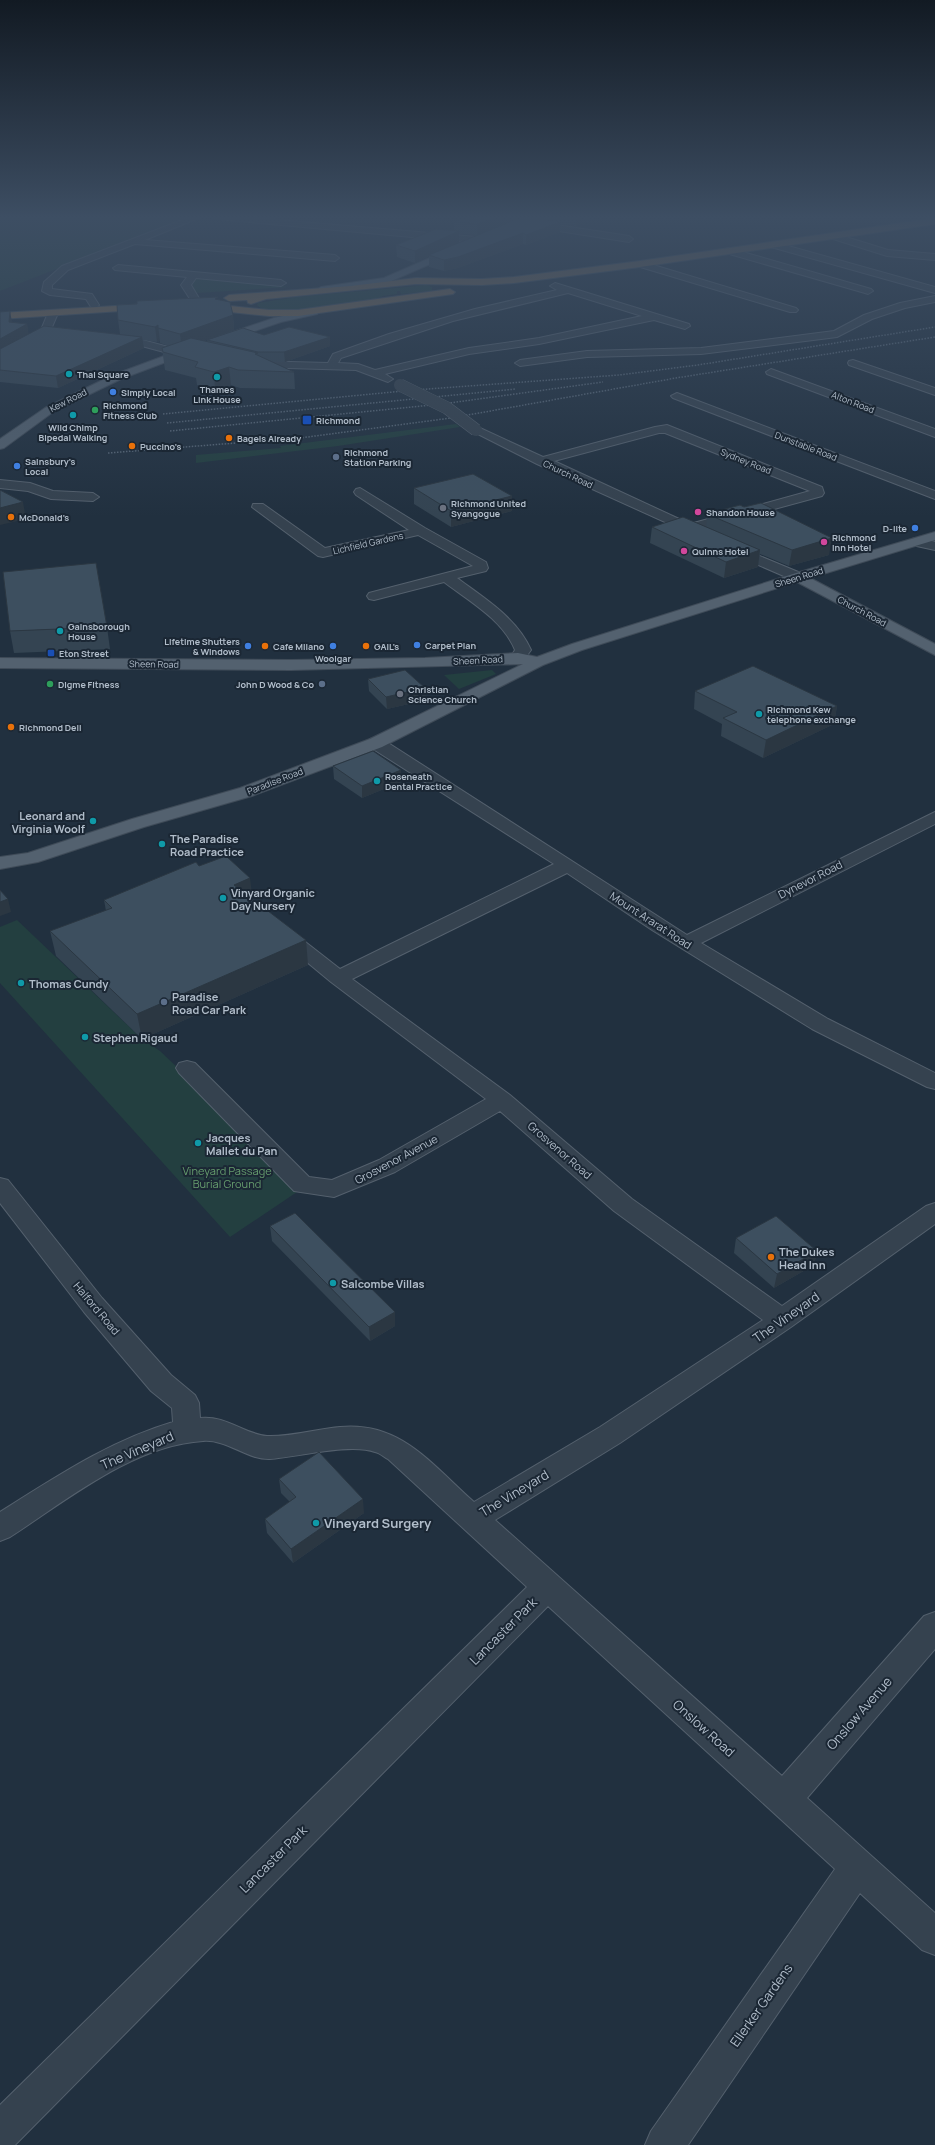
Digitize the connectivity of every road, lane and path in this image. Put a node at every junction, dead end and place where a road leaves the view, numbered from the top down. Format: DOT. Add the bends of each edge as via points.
graph roads {
  1 [pos="51,317"];
  2 [pos="248,317"];
  3 [pos="291,317"];
  4 [pos="454,317"];
  5 [pos="654,317"];
  6 [pos="868,317"];
  7 [pos="685,326"];
  8 [pos="249,330"];
  9 [pos="45,332"];
  10 [pos="57,332"];
  11 [pos="101,337"];
  12 [pos="205,347"];
  13 [pos="190,350"];
  14 [pos="179,354"];
  15 [pos="0,357"];
  16 [pos="334,361"];
  17 [pos="238,362"];
  18 [pos="520,363"];
  19 [pos="853,364"];
  20 [pos="771,372"];
  21 [pos="375,374"];
  22 [pos="935,382"];
  23 [pos="918,386"];
  24 [pos="935,392"];
  25 [pos="677,396"];
  26 [pos="935,433"];
  27 [pos="3,442"];
  28 [pos="541,461"];
  29 [pos="0,484"];
  30 [pos="360,492"];
  31 [pos="935,495"];
  32 [pos="93,497"];
  33 [pos="258,507"];
  34 [pos="688,529"];
  35 [pos="420,531"];
  36 [pos="935,536"];
  37 [pos="917,542"];
  38 [pos="935,546"];
  39 [pos="798,577"];
  40 [pos="446,578"];
  41 [pos="374,596"];
  42 [pos="935,650"];
  43 [pos="518,658"];
  44 [pos="538,662"];
  45 [pos="0,663"];
  46 [pos="376,743"];
  47 [pos="935,817"];
  48 [pos="0,863"];
  49 [pos="568,865"];
  50 [pos="266,920"];
  51 [pos="686,943"];
  52 [pos="338,978"];
  53 [pos="187,1068"];
  54 [pos="935,1082"];
  55 [pos="502,1100"];
  56 [pos="0,1186"];
  57 [pos="935,1212"];
  58 [pos="782,1320"];
  59 [pos="188,1430"];
  60 [pos="473,1518"];
  61 [pos="0,1528"];
  62 [pos="547,1587"];
  63 [pos="935,1626"];
  64 [pos="783,1800"];
  65 [pos="858,1866"];
  66 [pos="935,1937"];
  67 [pos="0,2132"];
  68 [pos="665,2145"];
  1 -- 9 [label="street"];
  2 -- 8 [label="main road"];
  3 -- 8 [label="main road"];
  4 -- 16 [label="street" via="401,332"];
  5 -- 7 [label="street"];
  5 -- 21 [label="street" via="539,341 469,351"];
  6 -- 18 [label="street" via="837,334 701,351 647,350 587,354"];
  8 -- 12 [label="main road"];
  9 -- 10 [label="street"];
  9 -- 15 [label="street"];
  11 -- 14 [label="street" via="139,342"];
  12 -- 13 [label="street"];
  13 -- 14 [label="main road, Kew Road"];
  14 -- 27 [label="main road, Kew Road" via="117,377 48,410"];
  16 -- 17 [label="street, Church Road" via="269,366"];
  16 -- 21 [label="street, Church Road"];
  19 -- 23 [label="street"];
  20 -- 26 [label="street, Alton Road"];
  21 -- 28 [label="street, Church Road, bridge" via="447,408 476,430"];
  22 -- 23 [label="street"];
  23 -- 24 [label="street"];
  25 -- 31 [label="street, Dunstable Road"];
  28 -- 34 [label="street, Church Road"];
  28 -- 34 [label="street, Sydney Road" via="658,429 667,430 818,490 818,494"];
  29 -- 32 [label="street" via="30,487 51,495"];
  30 -- 35 [label="street, Lichfield Gardens"];
  33 -- 35 [label="street, Lichfield Gardens" via="323,553"];
  34 -- 39 [label="street, Church Road"];
  35 -- 40 [label="street, Lichfield Gardens" via="481,565 481,568"];
  36 -- 37 [label="main road, Sheen Road"];
  37 -- 38 [label="street"];
  37 -- 39 [label="main road, Sheen Road"];
  39 -- 42 [label="main road, Church Road"];
  39 -- 44 [label="main road, Sheen Road" via="577,647"];
  40 -- 41 [label="street, Lichfield Gardens"];
  40 -- 43 [label="street" via="493,612 517,637 523,650"];
  43 -- 44 [label="main road, Sheen Road"];
  43 -- 45 [label="main road, Sheen Road" via="425,663 291,665"];
  44 -- 46 [label="main road, Paradise Road"];
  46 -- 48 [label="main road, Paradise Road" via="246,792 138,823 31,858"];
  46 -- 49 [label="street, Mount Ararat Road"];
  47 -- 51 [label="street, Dynevor Road"];
  49 -- 51 [label="street, Mount Ararat Road"];
  49 -- 52 [label="street"];
  50 -- 52 [label="street, Grosvenor Road"];
  51 -- 54 [label="street, Mount Ararat Road" via="820,1024"];
  52 -- 55 [label="street, Grosvenor Road"];
  53 -- 55 [label="street, Grosvenor Avenue" via="302,1185 334,1189 387,1166"];
  55 -- 58 [label="street, Grosvenor Road" via="623,1204"];
  56 -- 59 [label="street, Halford Road" via="93,1305 161,1383 185,1403"];
  57 -- 58 [label="street, The Vineyard"];
  58 -- 60 [label="street, The Vineyard" via="610,1435"];
  59 -- 60 [label="street, The Vineyard" via="207,1428 265,1447 346,1438 377,1440 398,1451"];
  59 -- 61 [label="street, The Vineyard" via="160,1437 116,1457"];
  60 -- 62 [label="street, Onslow Road"];
  62 -- 64 [label="street, Onslow Road"];
  62 -- 67 [label="street, Lancaster Park"];
  63 -- 64 [label="street, Onslow Avenue"];
  64 -- 65 [label="street, Onslow Road"];
  65 -- 66 [label="street, Onslow Road"];
  65 -- 68 [label="street, Ellerker Gardens"];
}
